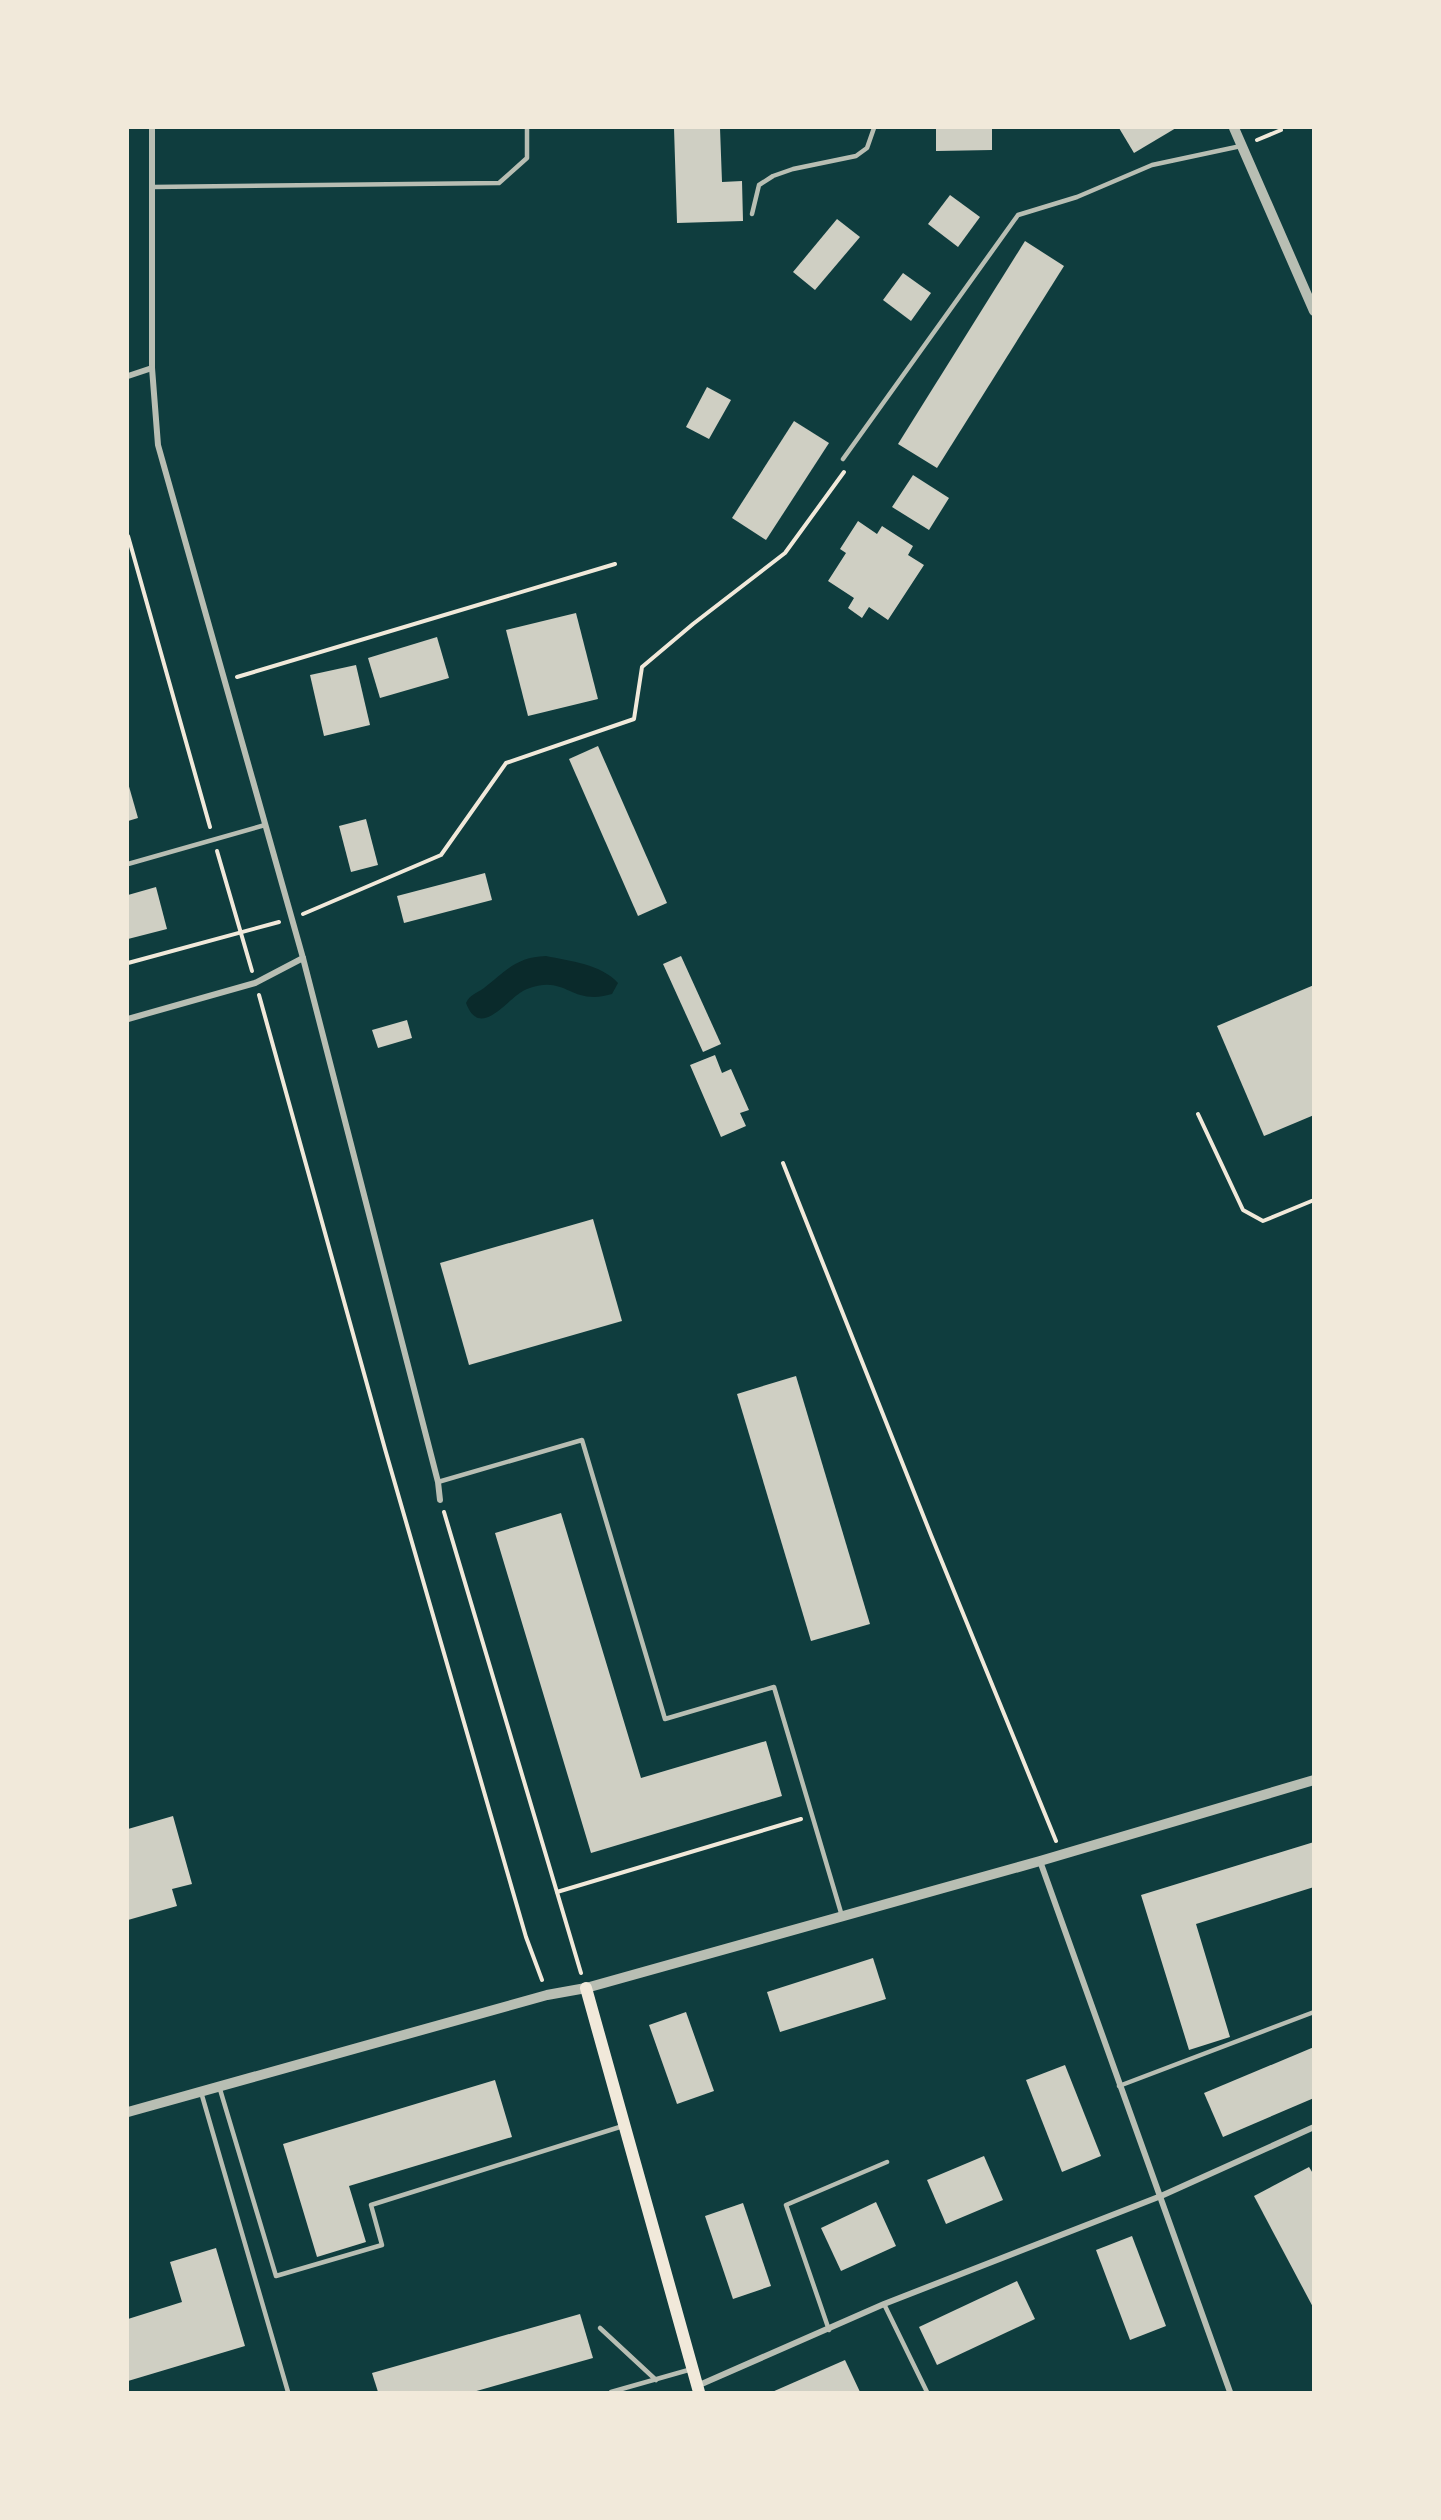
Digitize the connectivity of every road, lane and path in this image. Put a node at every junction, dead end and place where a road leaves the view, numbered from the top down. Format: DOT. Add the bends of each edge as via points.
graph roads {
  1 [pos="152,128"];
  2 [pos="527,128"];
  3 [pos="874,128"];
  4 [pos="1234,128"];
  5 [pos="1280,128"];
  6 [pos="1242,146"];
  7 [pos="153,187"];
  8 [pos="752,214"];
  9 [pos="1314,311"];
  10 [pos="153,368"];
  11 [pos="128,376"];
  12 [pos="843,459"];
  13 [pos="848,467"];
  14 [pos="128,536"];
  15 [pos="615,564"];
  16 [pos="225,681"];
  17 [pos="265,825"];
  18 [pos="214,839"];
  19 [pos="128,864"];
  20 [pos="292,919"];
  21 [pos="241,933"];
  22 [pos="303,958"];
  23 [pos="128,963"];
  24 [pos="255,983"];
  25 [pos="128,1019"];
  26 [pos="1198,1114"];
  27 [pos="783,1163"];
  28 [pos="1314,1200"];
  29 [pos="438,1482"];
  30 [pos="440,1500"];
  31 [pos="1314,1780"];
  32 [pos="813,1816"];
  33 [pos="1062,1854"];
  34 [pos="1040,1861"];
  35 [pos="557,1892"];
  36 [pos="842,1916"];
  37 [pos="586,1988"];
  38 [pos="548,1995"];
  39 [pos="1314,2012"];
  40 [pos="219,2086"];
  41 [pos="1119,2086"];
  42 [pos="201,2092"];
  43 [pos="128,2112"];
  44 [pos="623,2126"];
  45 [pos="1314,2127"];
  46 [pos="887,2162"];
  47 [pos="1161,2196"];
  48 [pos="884,2304"];
  49 [pos="600,2328"];
  50 [pos="829,2330"];
  51 [pos="692,2369"];
  52 [pos="656,2380"];
  53 [pos="698,2389"];
  54 [pos="288,2392"];
  55 [pos="611,2392"];
  56 [pos="927,2392"];
  57 [pos="1230,2392"];
  1 -- 7 [label="street"];
  2 -- 7 [label="lane" via="527,158 499,183"];
  3 -- 8 [label="lane" via="867,148 856,156 794,169 759,185"];
  4 -- 6 [label="street"];
  5 -- 6 [label="path"];
  6 -- 9 [label="street"];
  6 -- 12 [label="lane" via="1152,165 1077,198 1018,215"];
  7 -- 10 [label="street"];
  10 -- 11 [label="street"];
  10 -- 16 [label="street" via="158,445"];
  13 -- 20 [label="path" via="785,553 642,668 634,719 506,763 441,855"];
  14 -- 18 [label="path"];
  15 -- 16 [label="path"];
  16 -- 17 [label="street"];
  17 -- 18 [label="lane"];
  17 -- 20 [label="street"];
  18 -- 19 [label="lane"];
  18 -- 21 [label="path"];
  20 -- 21 [label="path"];
  20 -- 22 [label="street"];
  21 -- 23 [label="path"];
  21 -- 24 [label="path"];
  22 -- 24 [label="street"];
  22 -- 29 [label="street"];
  24 -- 25 [label="street"];
  24 -- 38 [label="path" via="522,1925"];
  26 -- 28 [label="path" via="1243,1210 1263,1221"];
  27 -- 33 [label="path"];
  29 -- 30 [label="street"];
  29 -- 32 [label="lane" via="582,1440 666,1719 774,1687"];
  30 -- 35 [label="path"];
  31 -- 33 [label="street"];
  32 -- 35 [label="path"];
  32 -- 36 [label="lane"];
  33 -- 34 [label="street"];
  34 -- 36 [label="street"];
  34 -- 41 [label="street"];
  35 -- 37 [label="path"];
  36 -- 37 [label="street"];
  37 -- 38 [label="street"];
  37 -- 44 [label="main road"];
  38 -- 40 [label="street"];
  39 -- 41 [label="lane"];
  40 -- 42 [label="street"];
  40 -- 44 [label="lane" via="276,2276 382,2245 371,2205"];
  41 -- 47 [label="street"];
  42 -- 43 [label="street"];
  42 -- 54 [label="lane"];
  44 -- 51 [label="main road"];
  45 -- 47 [label="street"];
  46 -- 50 [label="lane" via="786,2205"];
  47 -- 48 [label="street"];
  47 -- 57 [label="street"];
  48 -- 50 [label="street"];
  48 -- 56 [label="lane"];
  49 -- 52 [label="lane"];
  50 -- 53 [label="street"];
  51 -- 52 [label="lane"];
  51 -- 53 [label="main road"];
  52 -- 55 [label="lane"];
}
